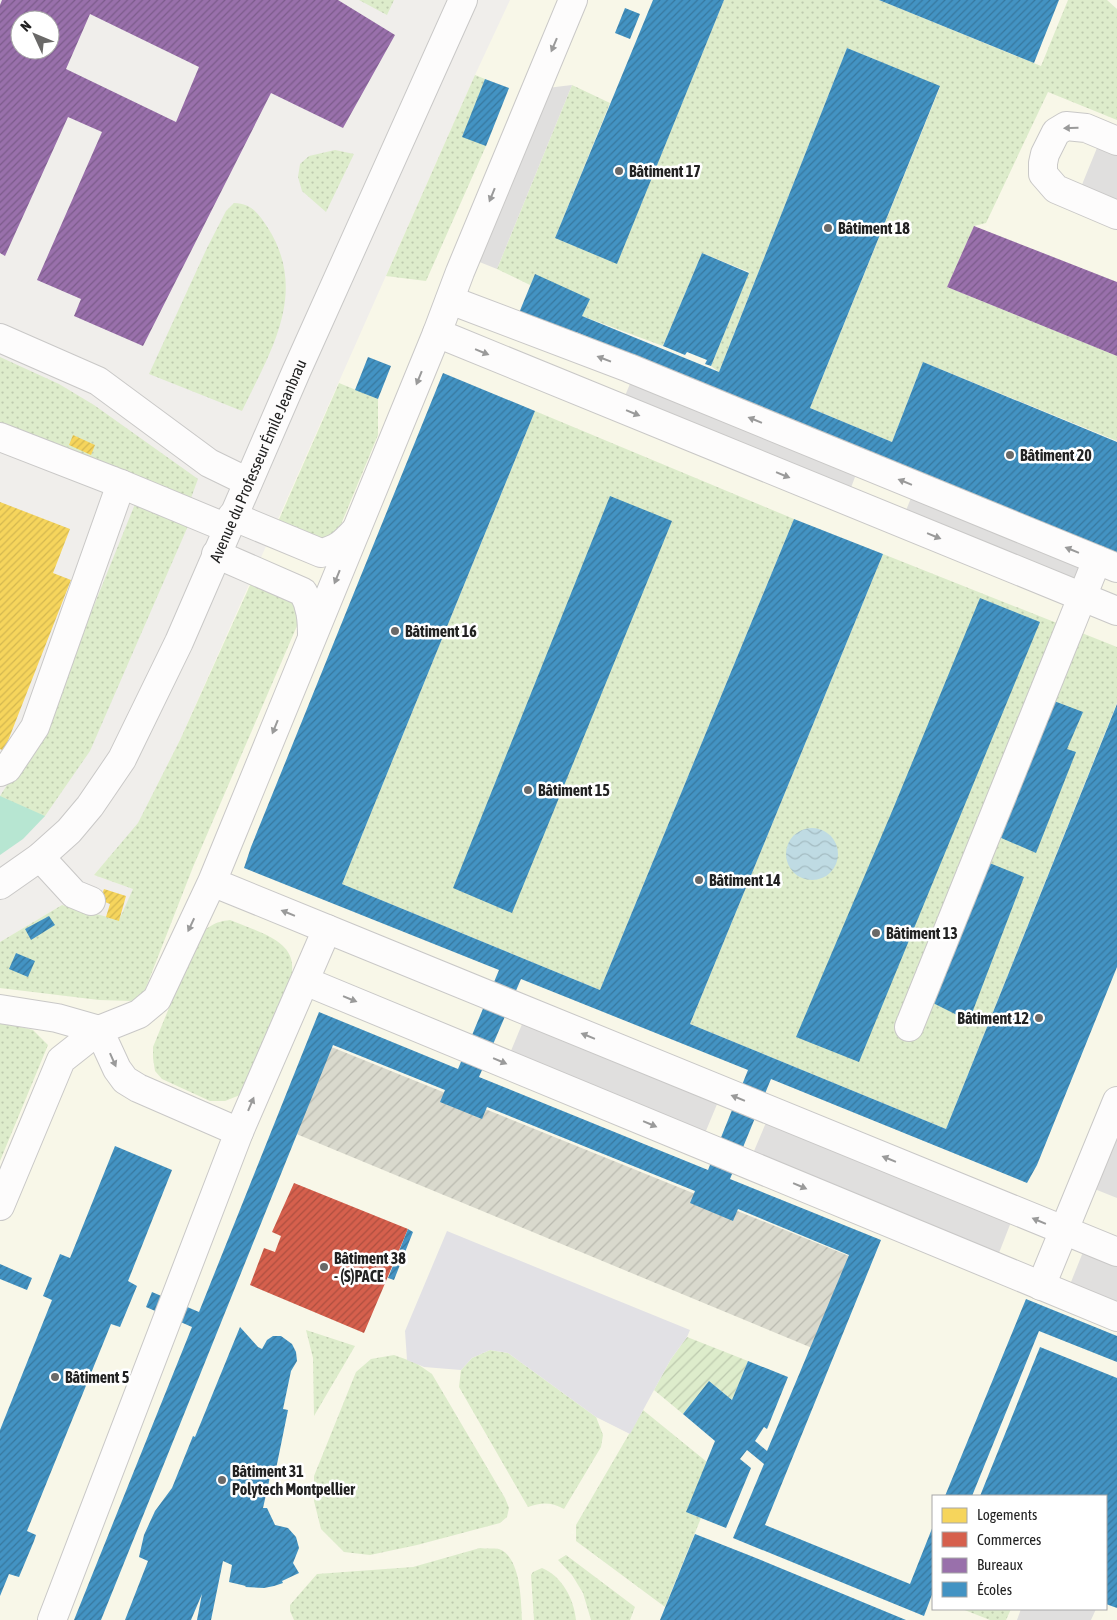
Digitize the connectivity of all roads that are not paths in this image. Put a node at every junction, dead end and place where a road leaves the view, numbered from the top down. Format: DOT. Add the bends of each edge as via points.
graph roads {
  1 [pos="464,0"];
  2 [pos="573,0"];
  3 [pos="1117,141"];
  4 [pos="1117,215"];
  5 [pos="450,300"];
  6 [pos="437,333"];
  7 [pos="0,338"];
  8 [pos="0,437"];
  9 [pos="248,482"];
  10 [pos="121,484"];
  11 [pos="230,522"];
  12 [pos="357,528"];
  13 [pos="289,541"];
  14 [pos="216,554"];
  15 [pos="1107,564"];
  16 [pos="271,578"];
  17 [pos="1083,598"];
  18 [pos="1117,612"];
  19 [pos="312,636"];
  20 [pos="0,772"];
  21 [pos="40,857"];
  22 [pos="212,882"];
  23 [pos="0,885"];
  24 [pos="84,893"];
  25 [pos="326,929"];
  26 [pos="305,980"];
  27 [pos="0,1009"];
  28 [pos="909,1027"];
  29 [pos="99,1030"];
  30 [pos="1117,1101"];
  31 [pos="239,1132"];
  32 [pos="0,1206"];
  33 [pos="1064,1231"];
  34 [pos="1117,1252"];
  35 [pos="1041,1286"];
  36 [pos="1117,1317"];
  37 [pos="52,1620"];
  1 -- 9 [label="street, Avenue du Professeur Émile Jeanbrau"];
  2 -- 5 [label="street, one-way"];
  3 -- 4 [label="street, one-way" via="1086,128 1066,126 1056,132 1043,163 1043,174 1056,189"];
  5 -- 6 [label="street"];
  15 -- 5 [label="street, one-way" via="629,368"];
  6 -- 12 [label="street, one-way"];
  6 -- 17 [label="street, one-way"];
  7 -- 9 [label="street" via="98,381 209,463"];
  8 -- 10 [label="street"];
  9 -- 11 [label="street, Avenue du Professeur Émile Jeanbrau"];
  10 -- 11 [label="street"];
  10 -- 20 [label="street" via="35,727 7,769"];
  11 -- 13 [label="street"];
  11 -- 14 [label="street, Avenue du Professeur Émile Jeanbrau"];
  12 -- 13 [label="street" via="334,550 321,554"];
  12 -- 19 [label="street, one-way"];
  13 -- 16 [label="street" via="294,551 293,559 283,576"];
  14 -- 16 [label="street"];
  14 -- 21 [label="street, Avenue du Professeur Émile Jeanbrau" via="179,642 122,759 90,806 69,831"];
  15 -- 17 [label="street"];
  16 -- 19 [label="street" via="303,592 312,616"];
  17 -- 18 [label="street"];
  17 -- 28 [label="street"];
  19 -- 22 [label="street, one-way"];
  21 -- 23 [label="street, Avenue du Professeur Émile Jeanbrau"];
  21 -- 24 [label="street"];
  25 -- 22 [label="street, one-way"];
  22 -- 29 [label="street, one-way" via="157,999 138,1014"];
  25 -- 26 [label="street"];
  33 -- 25 [label="street, one-way"];
  31 -- 26 [label="street, one-way"];
  26 -- 35 [label="street, one-way"];
  27 -- 29 [label="street" via="57,1018"];
  29 -- 31 [label="street, one-way" via="125,1080"];
  29 -- 32 [label="street" via="61,1060"];
  30 -- 33 [label="street"];
  31 -- 37 [label="street"];
  33 -- 34 [label="street"];
  33 -- 35 [label="street"];
  35 -- 36 [label="street"];
}
